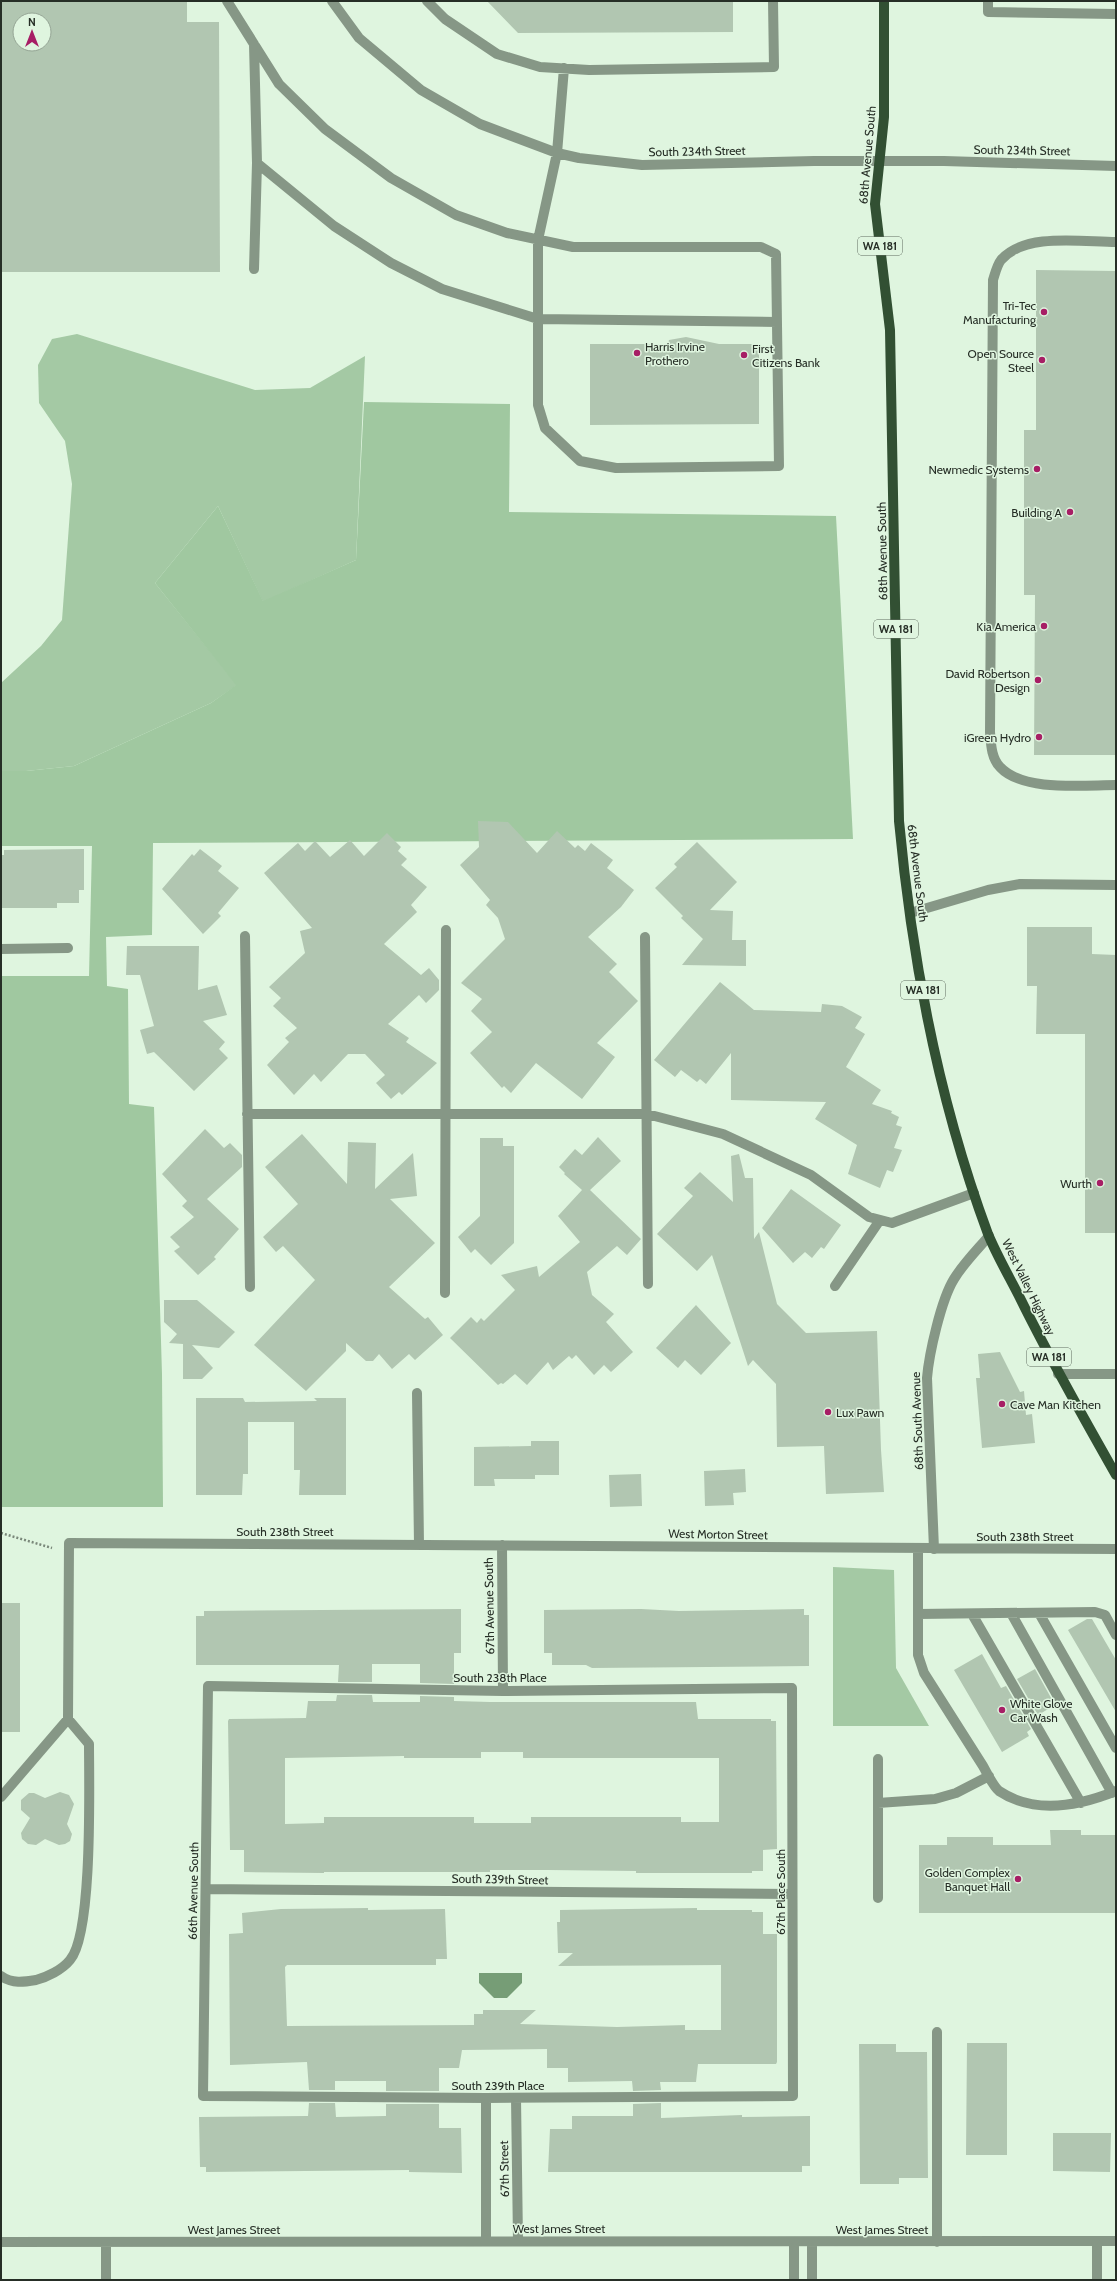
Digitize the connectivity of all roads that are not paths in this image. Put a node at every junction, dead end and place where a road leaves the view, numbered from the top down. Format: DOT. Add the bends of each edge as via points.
graph roads {
  1 [pos="227,1"];
  2 [pos="332,1"];
  3 [pos="427,1"];
  4 [pos="773,1"];
  5 [pos="884,1"];
  6 [pos="988,1"];
  7 [pos="1116,14"];
  8 [pos="254,44"];
  9 [pos="564,68"];
  10 [pos="557,153"];
  11 [pos="879,161"];
  12 [pos="257,163"];
  13 [pos="1116,166"];
  14 [pos="538,240"];
  15 [pos="1116,242"];
  16 [pos="254,268"];
  17 [pos="538,319"];
  18 [pos="778,322"];
  19 [pos="1116,785"];
  20 [pos="1116,885"];
  21 [pos="910,913"];
  22 [pos="446,930"];
  23 [pos="245,936"];
  24 [pos="645,937"];
  25 [pos="68,948"];
  26 [pos="1,949"];
  27 [pos="247,1114"];
  28 [pos="647,1114"];
  29 [pos="445,1115"];
  30 [pos="974,1193"];
  31 [pos="880,1220"];
  32 [pos="989,1236"];
  33 [pos="648,1284"];
  34 [pos="835,1286"];
  35 [pos="250,1287"];
  36 [pos="445,1293"];
  37 [pos="1058,1374"];
  38 [pos="1116,1374"];
  39 [pos="417,1393"];
  40 [pos="1116,1475"];
  41 [pos="419,1545"];
  42 [pos="502,1545"];
  43 [pos="918,1549"];
  44 [pos="934,1549"];
  45 [pos="1116,1549"];
  46 [pos="1011,1613"];
  47 [pos="1039,1613"];
  48 [pos="918,1614"];
  49 [pos="972,1614"];
  50 [pos="1116,1635"];
  51 [pos="208,1686"];
  52 [pos="792,1688"];
  53 [pos="503,1691"];
  54 [pos="68,1719"];
  55 [pos="1116,1748"];
  56 [pos="878,1759"];
  57 [pos="989,1776"];
  58 [pos="1114,1792"];
  59 [pos="1,1797"];
  60 [pos="878,1803"];
  61 [pos="1081,1803"];
  62 [pos="206,1889"];
  63 [pos="792,1894"];
  64 [pos="878,1898"];
  65 [pos="1,1976"];
  66 [pos="936,2032"];
  67 [pos="203,2096"];
  68 [pos="793,2096"];
  69 [pos="486,2098"];
  70 [pos="516,2098"];
  71 [pos="486,2241"];
  72 [pos="518,2241"];
  73 [pos="1097,2241"];
  74 [pos="1116,2241"];
  75 [pos="1,2242"];
  76 [pos="794,2242"];
  77 [pos="812,2242"];
  78 [pos="937,2242"];
  79 [pos="106,2243"];
  80 [pos="106,2280"];
  81 [pos="794,2280"];
  82 [pos="812,2280"];
  83 [pos="1097,2280"];
  1 -- 8 [label="street"];
  2 -- 10 [label="street, South 234th Street" via="359,38 421,90 480,124"];
  3 -- 9 [label="street" via="445,19 497,54 540,67"];
  4 -- 9 [label="street" via="774,67 589,70"];
  5 -- 11 [label="main road, 68th Avenue South / WA 181" via="884,116"];
  6 -- 7 [label="street" via="988,12"];
  8 -- 12 [label="street"];
  8 -- 14 [label="street" via="279,84 325,129 391,178 456,215 507,233"];
  9 -- 10 [label="street"];
  10 -- 11 [label="street, South 234th Street" via="642,165"];
  10 -- 14 [label="street"];
  11 -- 13 [label="street, South 234th Street"];
  11 -- 21 [label="main road, 68th Avenue South / WA 181" via="875,204 890,330 899,821"];
  12 -- 16 [label="street"];
  12 -- 17 [label="street" via="334,226 391,263 442,290"];
  14 -- 17 [label="street"];
  14 -- 18 [label="street" via="573,247 761,247 776,254"];
  15 -- 19 [label="street" via="1036,241 1013,250 1000,261 993,280 990,732 993,754 1000,767 1017,777 1040,785"];
  17 -- 18 [label="street"];
  17 -- 18 [label="street" via="538,405 545,428 580,461 616,468 779,466"];
  20 -- 21 [label="street" via="1020,884 988,890"];
  21 -- 30 [label="main road, 68th Avenue South / WA 181" via="930,1029 948,1108"];
  22 -- 29 [label="street"];
  23 -- 27 [label="street"];
  24 -- 28 [label="street"];
  25 -- 26 [label="street"];
  27 -- 29 [label="street"];
  27 -- 35 [label="street"];
  28 -- 29 [label="street"];
  28 -- 31 [label="street" via="724,1134 811,1175 869,1217"];
  28 -- 33 [label="street"];
  29 -- 36 [label="street"];
  30 -- 31 [label="street" via="892,1223"];
  30 -- 32 [label="main road, 68th Avenue South / WA 181"];
  31 -- 34 [label="street"];
  32 -- 37 [label="main road, West Valley Highway / WA 181"];
  32 -- 44 [label="street, 68th South Avenue" via="953,1280 928,1362"];
  37 -- 38 [label="street"];
  37 -- 40 [label="main road, West Valley Highway / WA 181"];
  39 -- 41 [label="street"];
  41 -- 42 [label="street, South 238th Street"];
  41 -- 54 [label="street, South 238th Street" via="69,1548"];
  42 -- 43 [label="street, West Morton Street"];
  42 -- 53 [label="street, 67th Avenue South"];
  43 -- 44 [label="street, West Morton Street"];
  43 -- 48 [label="street"];
  44 -- 45 [label="street, South 238th Street"];
  46 -- 47 [label="street"];
  46 -- 49 [label="street"];
  46 -- 58 [label="street"];
  47 -- 50 [label="street" via="1095,1612 1104,1615"];
  47 -- 55 [label="street"];
  48 -- 49 [label="street"];
  48 -- 57 [label="street" via="918,1655 924,1673"];
  49 -- 61 [label="street"];
  51 -- 53 [label="street, South 238th Place"];
  51 -- 62 [label="street, 66th Avenue South"];
  52 -- 53 [label="street, South 238th Place"];
  52 -- 63 [label="street, 67th Place South"];
  54 -- 59 [label="street"];
  54 -- 65 [label="street" via="89,1744 89,1852 81,1933 71,1960 56,1972 22,1983"];
  56 -- 60 [label="street"];
  57 -- 60 [label="street" via="956,1793 935,1799"];
  57 -- 61 [label="street" via="998,1790 1020,1801 1067,1806"];
  58 -- 61 [label="street"];
  60 -- 64 [label="street"];
  62 -- 63 [label="street, South 239th Street"];
  62 -- 67 [label="street, 66th Avenue South"];
  63 -- 68 [label="street, 67th Place South"];
  66 -- 78 [label="street"];
  67 -- 69 [label="street, South 239th Place"];
  68 -- 70 [label="street, South 239th Place"];
  69 -- 70 [label="street, South 239th Place"];
  69 -- 71 [label="street, 67th Street"];
  70 -- 72 [label="street, 67th Street"];
  71 -- 72 [label="street, West James Street"];
  71 -- 79 [label="street, West James Street"];
  72 -- 76 [label="street, West James Street"];
  73 -- 74 [label="street, West James Street"];
  73 -- 78 [label="street, West James Street"];
  73 -- 83 [label="street"];
  75 -- 79 [label="street, West James Street"];
  76 -- 77 [label="street, West James Street"];
  76 -- 81 [label="street"];
  77 -- 78 [label="street, West James Street"];
  77 -- 82 [label="street"];
  79 -- 80 [label="street"];
}
